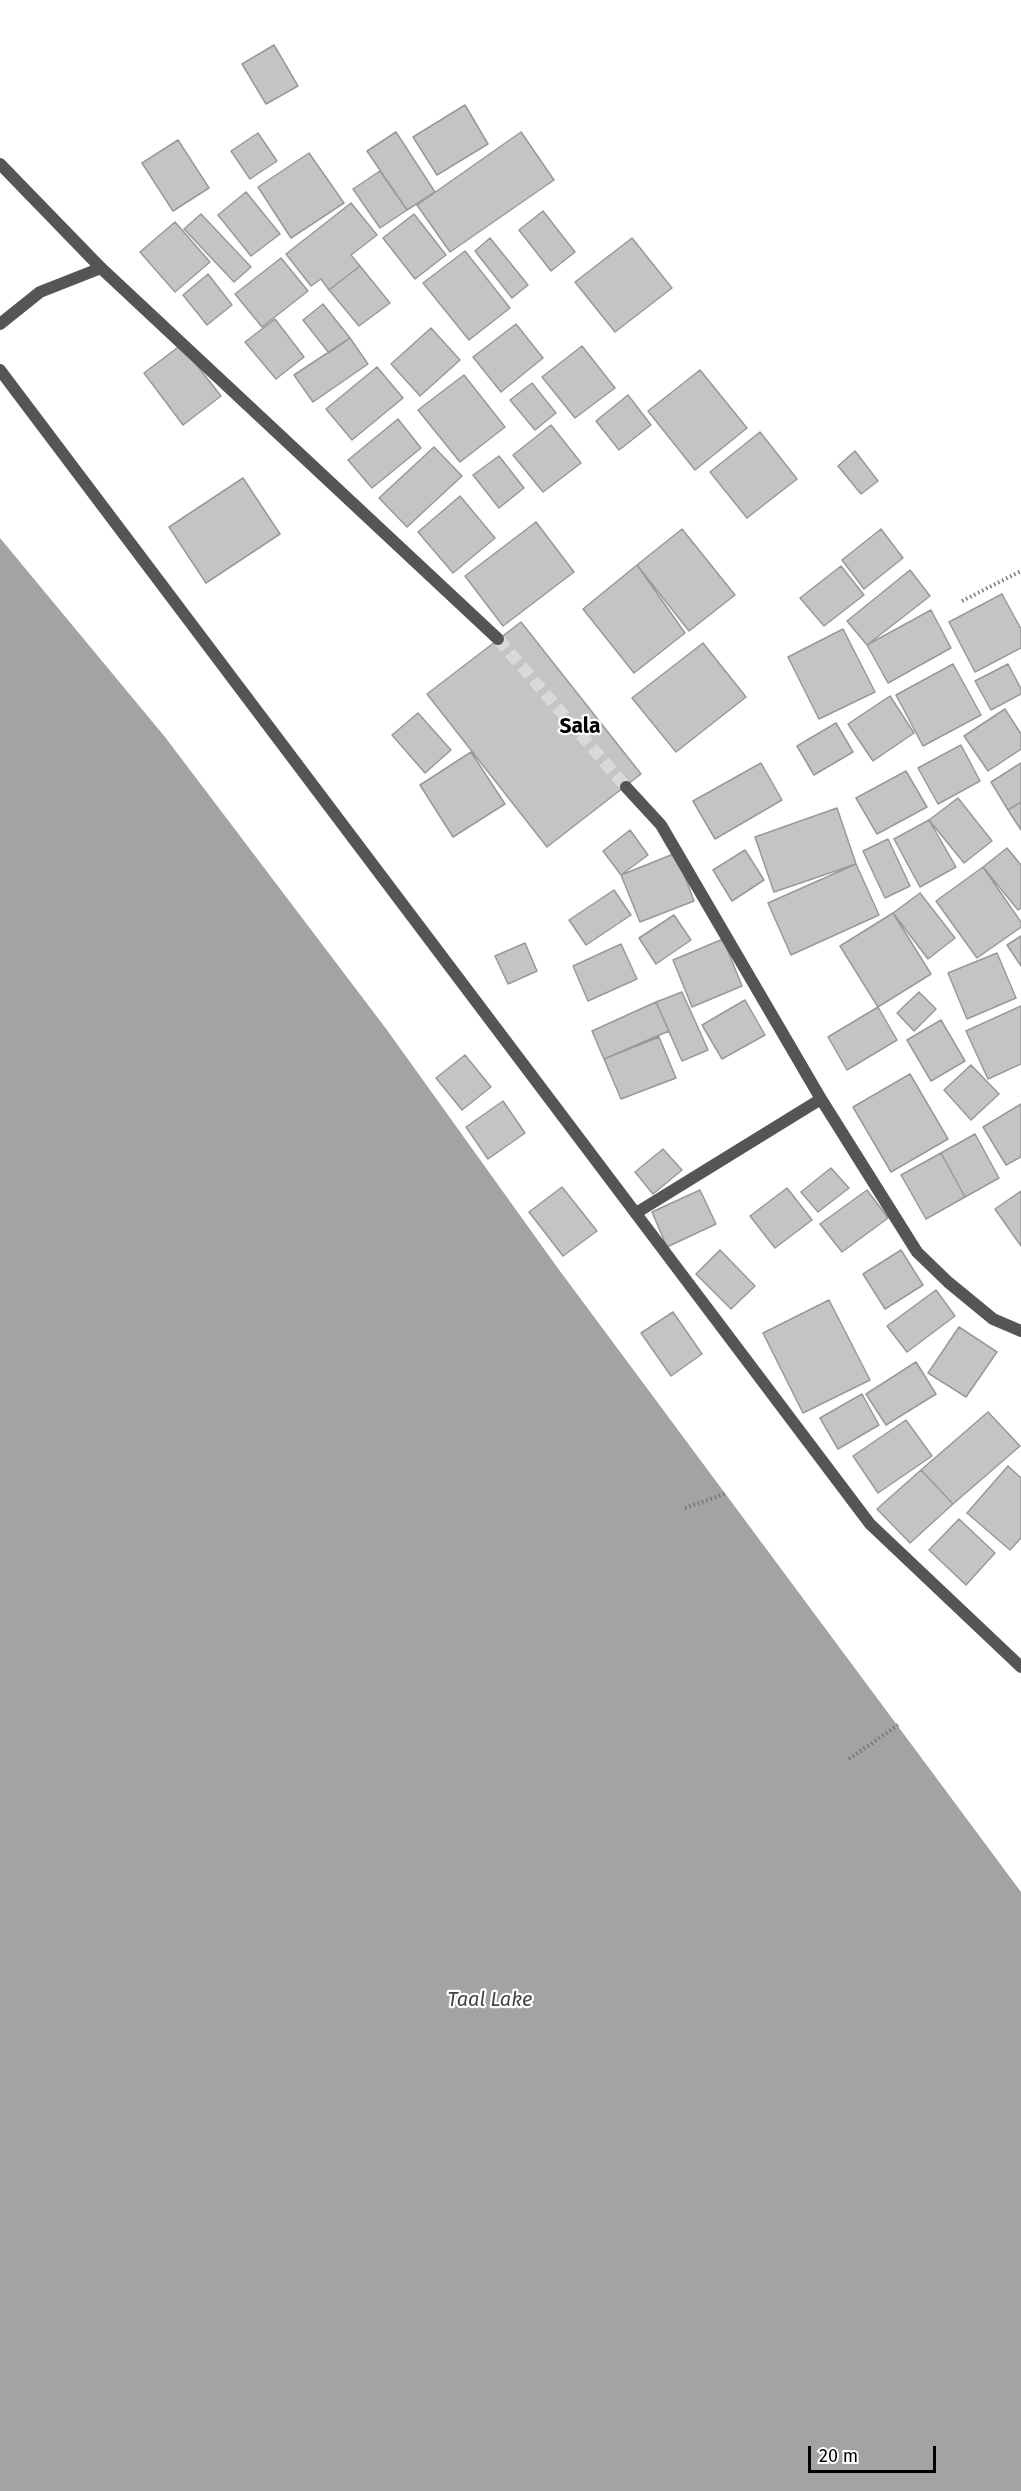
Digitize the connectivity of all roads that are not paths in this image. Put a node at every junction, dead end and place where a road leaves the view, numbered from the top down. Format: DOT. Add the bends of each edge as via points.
graph roads {
  1 [pos="0,164"];
  2 [pos="101,268"];
  3 [pos="0,324"];
  4 [pos="0,370"];
  5 [pos="498,639"];
  6 [pos="626,787"];
  7 [pos="821,1099"];
  8 [pos="636,1213"];
  9 [pos="1021,1331"];
  10 [pos="1021,1668"];
  1 -- 2 [label="street"];
  2 -- 3 [label="street" via="40,292"];
  2 -- 5 [label="street"];
  4 -- 8 [label="street"];
  6 -- 7 [label="street" via="661,825"];
  7 -- 8 [label="street"];
  7 -- 9 [label="street" via="917,1252 993,1319"];
  8 -- 10 [label="street" via="870,1524"];
}
